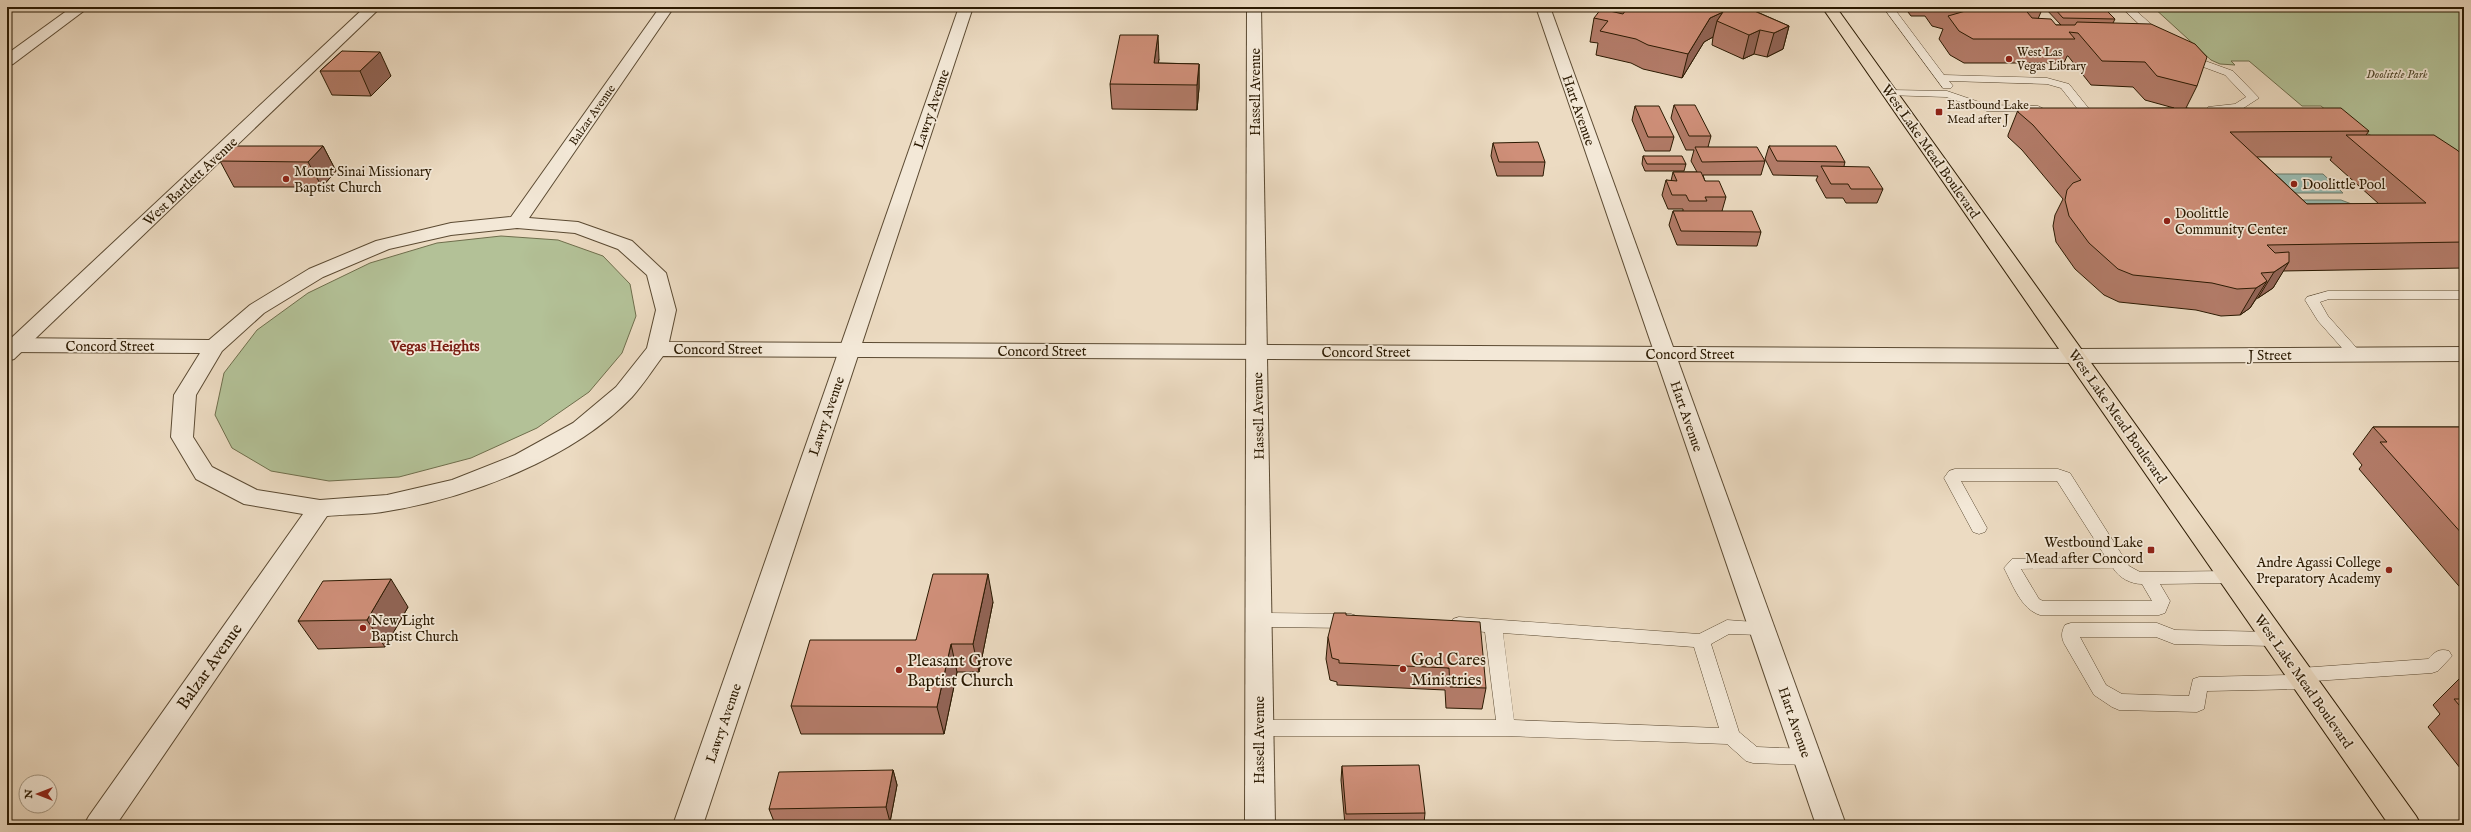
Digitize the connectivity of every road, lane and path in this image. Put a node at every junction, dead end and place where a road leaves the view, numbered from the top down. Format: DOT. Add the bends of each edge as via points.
graph roads {
  1 [pos="82,7"];
  2 [pos="374,7"];
  3 [pos="667,7"];
  4 [pos="966,7"];
  5 [pos="1254,7"];
  6 [pos="1543,7"];
  7 [pos="1830,7"];
  8 [pos="1888,7"];
  9 [pos="2126,7"];
  10 [pos="7,61"];
  11 [pos="1942,78"];
  12 [pos="1890,93"];
  13 [pos="1955,97"];
  14 [pos="2046,109"];
  15 [pos="2069,110"];
  16 [pos="2084,110"];
  17 [pos="2099,110"];
  18 [pos="2200,110"];
  19 [pos="517,222"];
  20 [pos="2464,295"];
  21 [pos="214,347"];
  22 [pos="10,348"];
  23 [pos="657,349"];
  24 [pos="848,350"];
  25 [pos="1257,352"];
  26 [pos="1665,354"];
  27 [pos="2355,354"];
  28 [pos="2464,354"];
  29 [pos="2075,356"];
  30 [pos="320,508"];
  31 [pos="1979,528"];
  32 [pos="2117,562"];
  33 [pos="2231,577"];
  34 [pos="2147,578"];
  35 [pos="1260,620"];
  36 [pos="1370,622"];
  37 [pos="1439,623"];
  38 [pos="1493,625"];
  39 [pos="1762,628"];
  40 [pos="2274,639"];
  41 [pos="1701,640"];
  42 [pos="2443,656"];
  43 [pos="2302,679"];
  44 [pos="1259,728"];
  45 [pos="1506,728"];
  46 [pos="1731,736"];
  47 [pos="1807,757"];
  48 [pos="99,825"];
  49 [pos="688,825"];
  50 [pos="1260,825"];
  51 [pos="1831,825"];
  52 [pos="2406,825"];
  1 -- 10 [label="street"];
  2 -- 22 [label="street, West Bartlett Avenue"];
  3 -- 19 [label="street, Balzar Avenue"];
  4 -- 24 [label="street, Lawry Avenue"];
  5 -- 25 [label="street, Hassell Avenue"];
  6 -- 26 [label="street, Hart Avenue"];
  7 -- 12 [label="main road, West Lake Mead Boulevard"];
  8 -- 11 [label="lane"];
  9 -- 18 [label="lane" via="2146,28 2183,56 2229,73 2253,98 2238,107"];
  11 -- 13 [label="lane"];
  11 -- 16 [label="lane" via="2047,81 2064,86"];
  12 -- 13 [label="lane" via="1947,94"];
  12 -- 29 [label="main road, West Lake Mead Boulevard"];
  13 -- 14 [label="lane" via="1987,108"];
  15 -- 16 [label="lane"];
  16 -- 17 [label="lane"];
  19 -- 21 [label="street" via="451,228 361,254 316,273 257,309"];
  19 -- 23 [label="street" via="578,228 625,245 656,273 666,310"];
  20 -- 27 [label="lane" via="2328,295 2312,300 2323,318"];
  21 -- 22 [label="street, Concord Street"];
  21 -- 30 [label="street" via="185,395 182,437 204,473 252,498"];
  23 -- 24 [label="street, Concord Street"];
  23 -- 30 [label="street" via="624,392 586,423 523,461 457,486 387,503"];
  24 -- 25 [label="street, Concord Street"];
  24 -- 49 [label="street, Lawry Avenue"];
  25 -- 26 [label="street, Concord Street"];
  25 -- 35 [label="street, Hassell Avenue"];
  26 -- 29 [label="street, Concord Street"];
  26 -- 39 [label="street, Hart Avenue"];
  27 -- 28 [label="street, J Street"];
  27 -- 29 [label="street, J Street"];
  29 -- 33 [label="main road, West Lake Mead Boulevard"];
  30 -- 48 [label="street, Balzar Avenue"];
  31 -- 32 [label="lane" via="1952,478 1955,475 2058,475 2064,477"];
  32 -- 34 [label="lane" via="2123,570 2137,578"];
  32 -- 34 [label="lane" via="2018,563 2012,568 2033,604 2040,608 2159,608 2161,601"];
  33 -- 34 [label="lane"];
  33 -- 40 [label="main road, West Lake Mead Boulevard"];
  35 -- 36 [label="lane"];
  35 -- 44 [label="street, Hassell Avenue"];
  37 -- 38 [label="lane"];
  38 -- 41 [label="lane"];
  38 -- 45 [label="lane"];
  39 -- 41 [label="lane" via="1728,627"];
  39 -- 47 [label="street, Hart Avenue"];
  40 -- 43 [label="main road, West Lake Mead Boulevard"];
  40 -- 43 [label="lane" via="2174,637 2157,630 2071,630 2071,640 2100,690 2119,702 2197,704 2199,684"];
  41 -- 46 [label="lane"];
  42 -- 43 [label="lane" via="2432,666"];
  43 -- 52 [label="main road, West Lake Mead Boulevard"];
  44 -- 45 [label="lane"];
  44 -- 50 [label="street, Hassell Avenue"];
  45 -- 46 [label="lane"];
  46 -- 47 [label="lane" via="1753,755"];
  47 -- 51 [label="street, Hart Avenue"];
}
